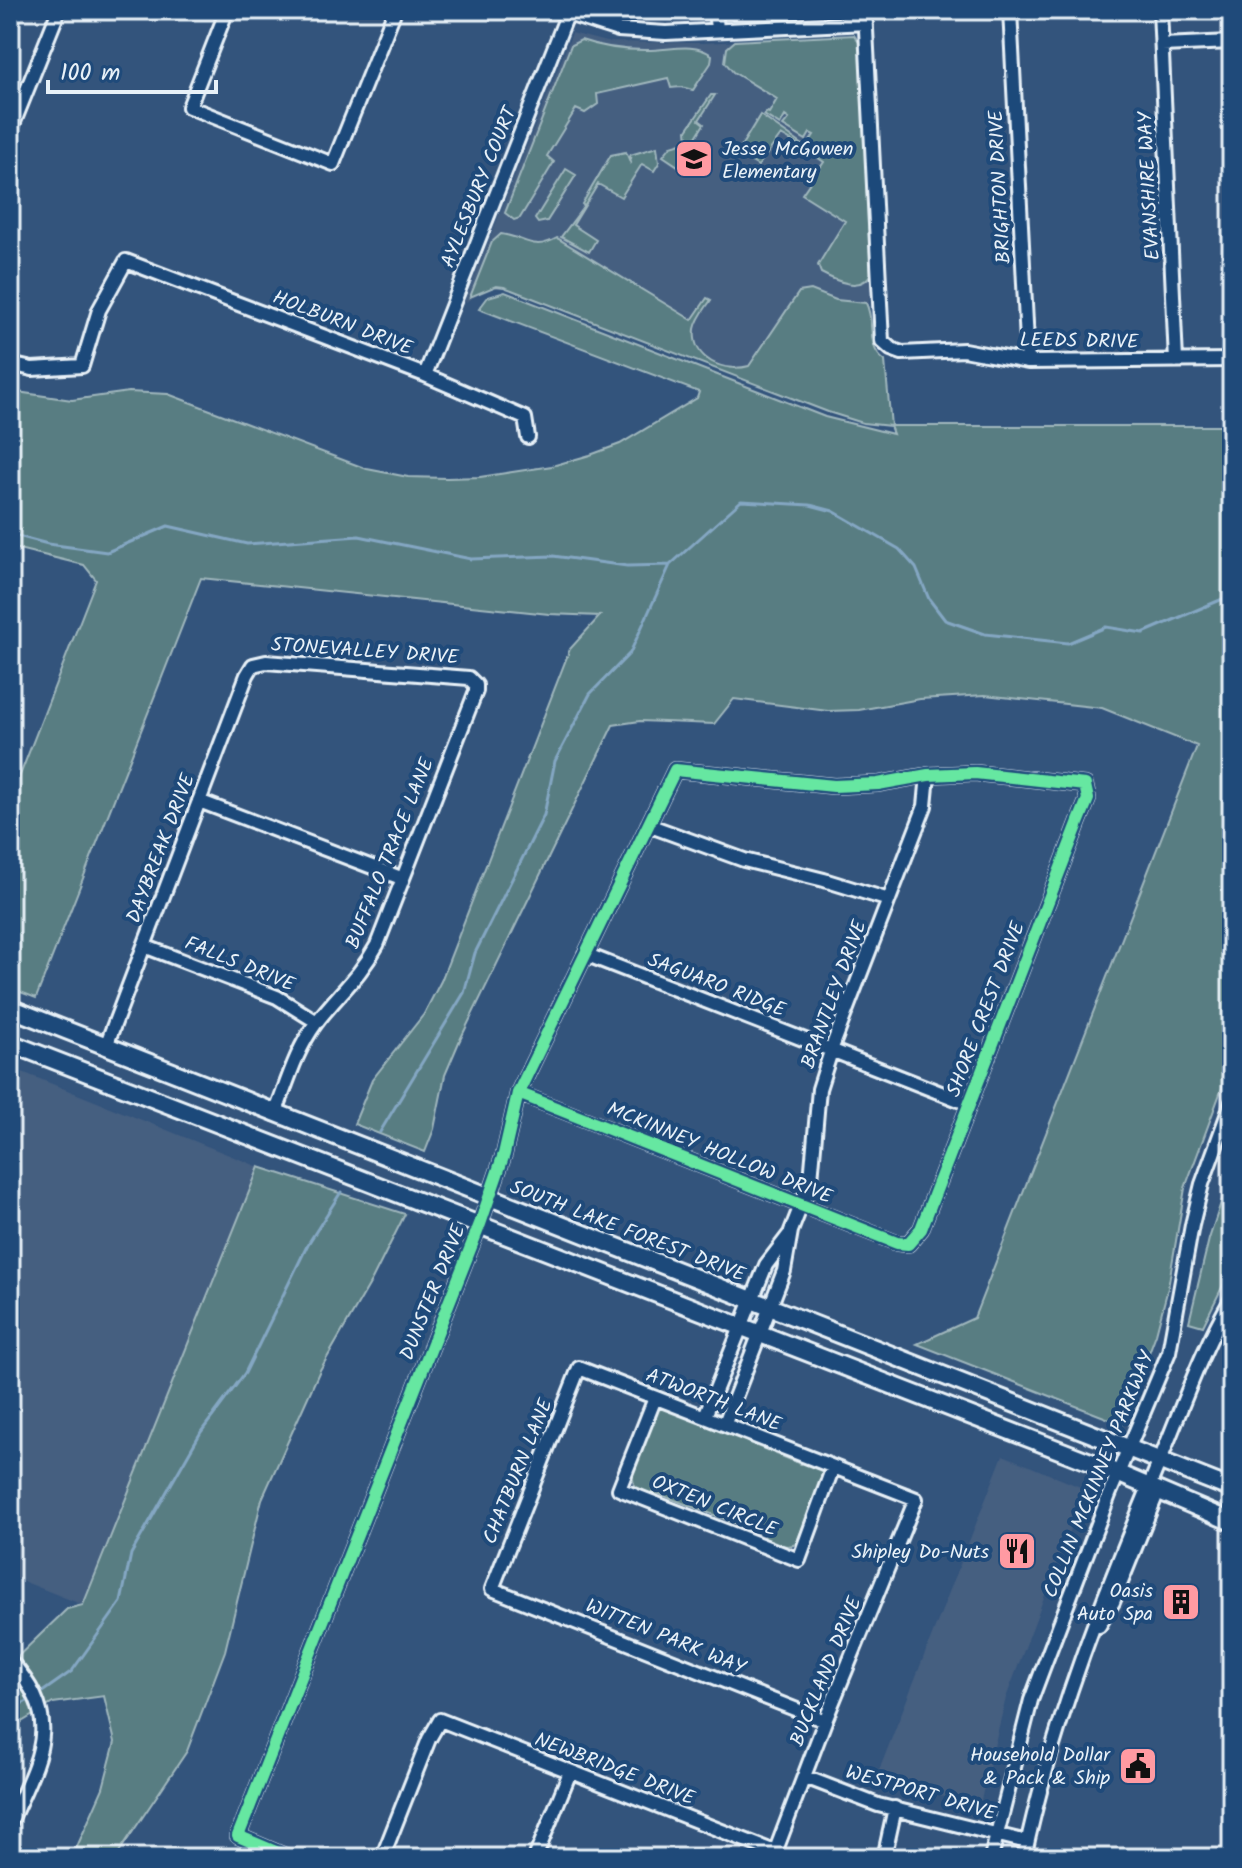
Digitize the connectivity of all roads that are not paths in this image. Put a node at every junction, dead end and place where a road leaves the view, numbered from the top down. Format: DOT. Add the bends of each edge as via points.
graph roads {
  1 [pos="59,10"];
  2 [pos="227,10"];
  3 [pos="395,10"];
  4 [pos="555,10"];
  5 [pos="715,10"];
  6 [pos="1010,10"];
  7 [pos="1160,10"];
  8 [pos="569,13"];
  9 [pos="866,16"];
  10 [pos="717,29"];
  11 [pos="1232,42"];
  12 [pos="1162,45"];
  13 [pos="10,132"];
  14 [pos="1232,360"];
  15 [pos="1176,361"];
  16 [pos="1028,362"];
  17 [pos="10,364"];
  18 [pos="425,375"];
  19 [pos="528,437"];
  20 [pos="253,665"];
  21 [pos="474,681"];
  22 [pos="928,775"];
  23 [pos="199,801"];
  24 [pos="648,825"];
  25 [pos="401,878"];
  26 [pos="889,900"];
  27 [pos="144,946"];
  28 [pos="585,954"];
  29 [pos="10,1008"];
  30 [pos="317,1022"];
  31 [pos="10,1043"];
  32 [pos="106,1046"];
  33 [pos="831,1050"];
  34 [pos="518,1093"];
  35 [pos="1232,1102"];
  36 [pos="969,1104"];
  37 [pos="275,1114"];
  38 [pos="264,1140"];
  39 [pos="490,1198"];
  40 [pos="801,1204"];
  41 [pos="480,1224"];
  42 [pos="791,1231"];
  43 [pos="908,1244"];
  44 [pos="1232,1298"];
  45 [pos="750,1300"];
  46 [pos="770,1307"];
  47 [pos="740,1325"];
  48 [pos="760,1333"];
  49 [pos="579,1368"];
  50 [pos="655,1398"];
  51 [pos="705,1416"];
  52 [pos="725,1423"];
  53 [pos="1127,1448"];
  54 [pos="1159,1461"];
  55 [pos="833,1467"];
  56 [pos="1117,1474"];
  57 [pos="1153,1489"];
  58 [pos="1232,1489"];
  59 [pos="916,1499"];
  60 [pos="1232,1522"];
  61 [pos="492,1589"];
  62 [pos="15,1666"];
  63 [pos="825,1721"];
  64 [pos="570,1772"];
  65 [pos="805,1777"];
  66 [pos="895,1808"];
  67 [pos="10,1823"];
  68 [pos="996,1835"];
  69 [pos="1027,1842"];
  70 [pos="774,1855"];
  71 [pos="290,1858"];
  72 [pos="382,1858"];
  73 [pos="535,1858"];
  74 [pos="884,1858"];
  75 [pos="991,1858"];
  76 [pos="1024,1858"];
  1 -- 13 [label="street"];
  2 -- 3 [label="street" via="189,107 333,164"];
  4 -- 8 [label="street"];
  5 -- 10 [label="street"];
  6 -- 16 [label="street, BRIGHTON DRIVE"];
  7 -- 12 [label="street, EVANSHIRE WAY"];
  8 -- 10 [label="street" via="618,30"];
  8 -- 18 [label="street, AYLESBURY COURT"];
  9 -- 10 [label="street"];
  9 -- 16 [label="street, LEEDS DRIVE" via="882,341 902,353 964,350"];
  11 -- 12 [label="street"];
  12 -- 15 [label="street, EVANSHIRE WAY"];
  14 -- 15 [label="street, LEEDS DRIVE"];
  15 -- 16 [label="street, LEEDS DRIVE"];
  17 -- 18 [label="street, HOLBURN DRIVE" via="32,369 82,366 99,310 126,261"];
  18 -- 19 [label="street, HOLBURN DRIVE" via="525,418"];
  20 -- 21 [label="street, STONEVALLEY DRIVE" via="281,663"];
  20 -- 23 [label="street, DAYBREAK DRIVE"];
  21 -- 25 [label="street, BUFFALO TRACE LANE" via="476,691"];
  22 -- 24 [label="street, DUNSTER DRIVE" via="834,786 675,770"];
  22 -- 26 [label="street, BRANTLEY DRIVE" via="925,806"];
  22 -- 36 [label="street, SHORE CREST DRIVE" via="975,773 1085,785 1088,799"];
  23 -- 25 [label="street"];
  23 -- 27 [label="street, DAYBREAK DRIVE"];
  24 -- 26 [label="street" via="744,860"];
  24 -- 28 [label="street, DUNSTER DRIVE"];
  25 -- 30 [label="street, BUFFALO TRACE LANE" via="366,966"];
  26 -- 33 [label="street, BRANTLEY DRIVE"];
  27 -- 30 [label="street, FALLS DRIVE" via="277,997"];
  27 -- 32 [label="street, DAYBREAK DRIVE"];
  28 -- 33 [label="street, SAGUARO RIDGE"];
  28 -- 34 [label="street, DUNSTER DRIVE"];
  29 -- 32 [label="main road, SOUTH LAKE FOREST DRIVE"];
  30 -- 37 [label="street, BUFFALO TRACE LANE" via="300,1048"];
  31 -- 38 [label="main road"];
  32 -- 37 [label="main road, SOUTH LAKE FOREST DRIVE"];
  33 -- 36 [label="street, SAGUARO RIDGE"];
  33 -- 40 [label="street, BRANTLEY DRIVE" via="819,1089 811,1180"];
  34 -- 39 [label="street, DUNSTER DRIVE"];
  34 -- 40 [label="street, MCKINNEY HOLLOW DRIVE"];
  35 -- 53 [label="street, COLLIN MCKINNEY PARKWAY" via="1202,1184 1169,1352"];
  36 -- 43 [label="street, SHORE CREST DRIVE" via="921,1229"];
  37 -- 38 [label="main road"];
  37 -- 39 [label="main road, SOUTH LAKE FOREST DRIVE"];
  38 -- 41 [label="main road"];
  39 -- 41 [label="street, DUNSTER DRIVE"];
  39 -- 45 [label="main road, SOUTH LAKE FOREST DRIVE"];
  40 -- 42 [label="street, BRANTLEY DRIVE"];
  40 -- 43 [label="street, MCKINNEY HOLLOW DRIVE"];
  41 -- 47 [label="main road"];
  41 -- 71 [label="street, DUNSTER DRIVE" via="238,1836"];
  42 -- 45 [label="street, BRANTLEY DRIVE" via="766,1265"];
  42 -- 46 [label="street, BRANTLEY DRIVE"];
  44 -- 54 [label="street"];
  45 -- 46 [label="main road, SOUTH LAKE FOREST DRIVE"];
  45 -- 47 [label="street, BRANTLEY DRIVE"];
  46 -- 48 [label="street, BRANTLEY DRIVE"];
  46 -- 53 [label="main road, SOUTH LAKE FOREST DRIVE"];
  47 -- 48 [label="main road"];
  47 -- 51 [label="street, BRANTLEY DRIVE"];
  48 -- 52 [label="street, BRANTLEY DRIVE"];
  48 -- 56 [label="main road"];
  49 -- 50 [label="street, ATWORTH LANE"];
  49 -- 61 [label="street, CHATBURN LANE"];
  50 -- 51 [label="street, ATWORTH LANE"];
  50 -- 55 [label="street, OXTEN CIRCLE" via="619,1489 799,1560"];
  51 -- 52 [label="street, ATWORTH LANE"];
  52 -- 55 [label="street, ATWORTH LANE"];
  53 -- 54 [label="main road, SOUTH LAKE FOREST DRIVE"];
  53 -- 56 [label="street, COLLIN MCKINNEY PARKWAY"];
  54 -- 57 [label="street"];
  54 -- 58 [label="main road, SOUTH LAKE FOREST DRIVE"];
  55 -- 59 [label="street, ATWORTH LANE"];
  56 -- 57 [label="main road"];
  56 -- 68 [label="street, COLLIN MCKINNEY PARKWAY" via="1031,1700"];
  57 -- 60 [label="main road"];
  57 -- 69 [label="street" via="1062,1709"];
  59 -- 63 [label="street, BUCKLAND DRIVE"];
  61 -- 63 [label="street, WITTEN PARK WAY"];
  62 -- 67 [label="street" via="41,1710 44,1741"];
  63 -- 65 [label="street, BUCKLAND DRIVE"];
  64 -- 70 [label="street, NEWBRIDGE DRIVE"];
  64 -- 72 [label="street, NEWBRIDGE DRIVE" via="440,1720"];
  64 -- 73 [label="street"];
  65 -- 66 [label="street, WESTPORT DRIVE"];
  65 -- 70 [label="street, BUCKLAND DRIVE"];
  66 -- 68 [label="street, WESTPORT DRIVE"];
  66 -- 74 [label="street"];
  68 -- 69 [label="street, WESTPORT DRIVE"];
  68 -- 75 [label="street, COLLIN MCKINNEY PARKWAY"];
  69 -- 76 [label="street"];
}
